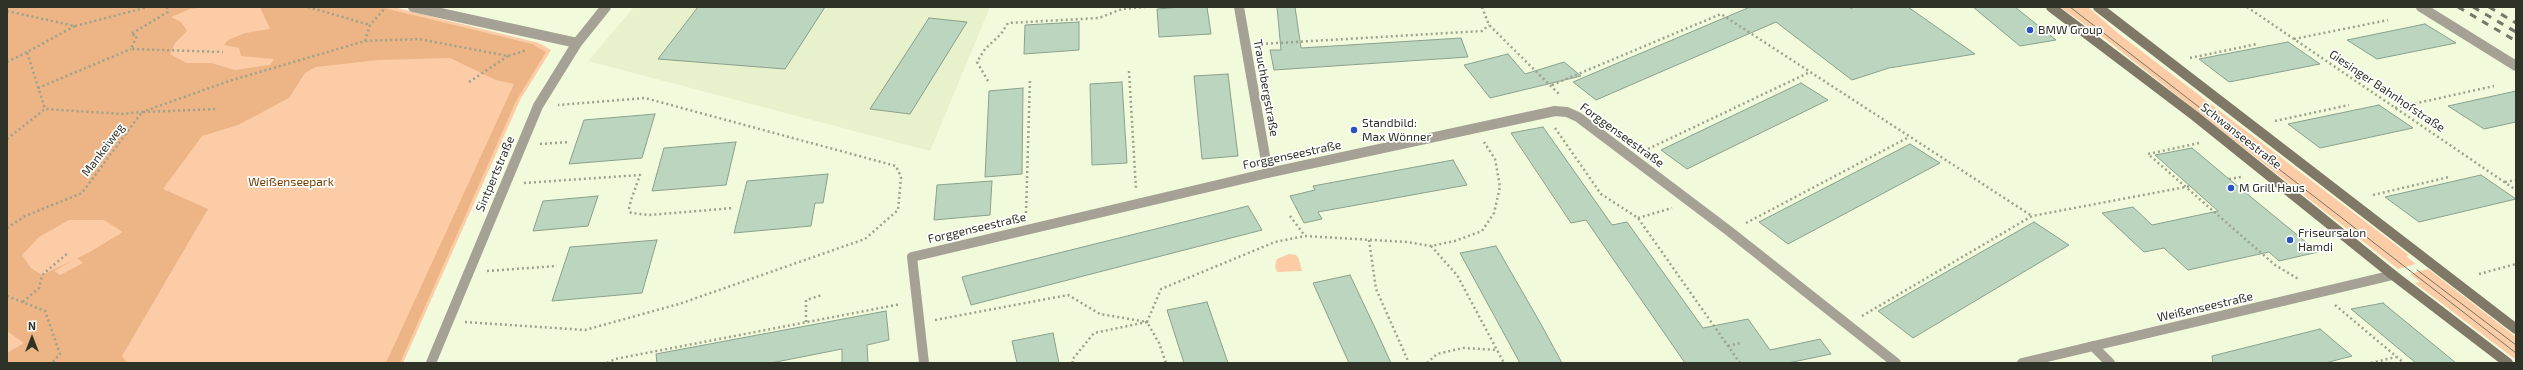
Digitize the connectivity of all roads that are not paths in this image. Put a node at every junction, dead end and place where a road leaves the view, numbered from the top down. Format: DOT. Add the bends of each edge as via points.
graph roads {
  1 [pos="413,7"];
  2 [pos="606,7"];
  3 [pos="1239,7"];
  4 [pos="2052,7"];
  5 [pos="2098,7"];
  6 [pos="2420,7"];
  7 [pos="577,43"];
  8 [pos="2516,66"];
  9 [pos="1268,173"];
  10 [pos="2393,275"];
  11 [pos="2516,329"];
  12 [pos="2093,346"];
  13 [pos="431,363"];
  14 [pos="924,363"];
  15 [pos="1896,363"];
  16 [pos="2022,363"];
  17 [pos="2110,363"];
  18 [pos="2508,363"];
  1 -- 7 [label="street"];
  2 -- 7 [label="street, Sintpertstraße"];
  3 -- 9 [label="street, Trauchbergstraße"];
  4 -- 10 [label="main road, Schwanseestraße" via="2195,116"];
  5 -- 11 [label="main road, Schwanseestraße"];
  6 -- 8 [label="street"];
  7 -- 13 [label="street, Sintpertstraße" via="538,106"];
  9 -- 14 [label="street, Forggenseestraße" via="912,257"];
  9 -- 15 [label="street, Forggenseestraße" via="1544,113 1567,112 1578,117 1729,231"];
  10 -- 12 [label="street, Weißenseestraße"];
  10 -- 18 [label="main road, Schwanseestraße"];
  12 -- 16 [label="street, Weißenseestraße"];
  12 -- 17 [label="street"];
}
